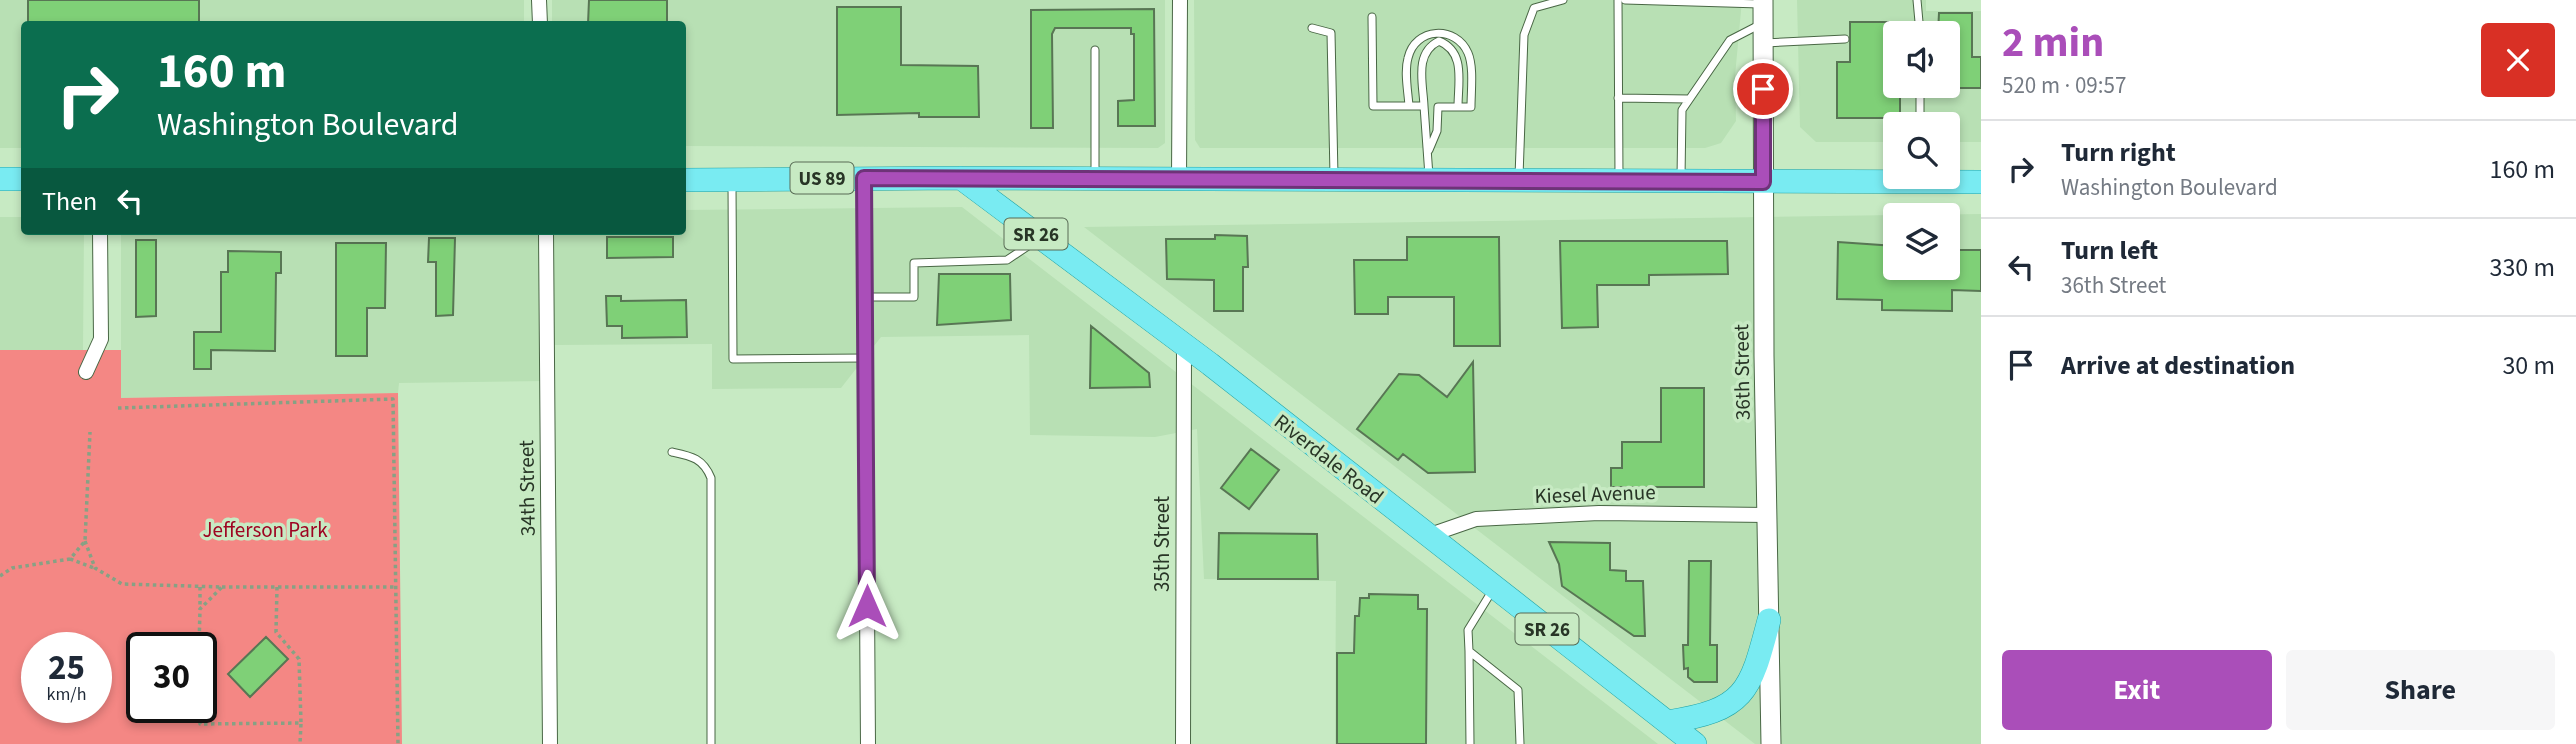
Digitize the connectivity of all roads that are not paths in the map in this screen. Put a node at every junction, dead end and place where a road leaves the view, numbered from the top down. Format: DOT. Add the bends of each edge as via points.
graph roads {
  1 [pos="539,0"];
  2 [pos="1180,0"];
  3 [pos="1563,0"];
  4 [pos="1618,0"];
  5 [pos="1625,0"];
  6 [pos="1917,0"];
  7 [pos="1763,9"];
  8 [pos="1372,17"];
  9 [pos="540,21"];
  10 [pos="1919,21"];
  11 [pos="1312,29"];
  12 [pos="1845,39"];
  13 [pos="1763,43"];
  14 [pos="1095,50"];
  15 [pos="1618,98"];
  16 [pos="1689,99"];
  17 [pos="1409,106"];
  18 [pos="1424,106"];
  19 [pos="1458,107"];
  20 [pos="1429,150"];
  21 [pos="864,178"];
  22 [pos="961,178"];
  23 [pos="0,179"];
  24 [pos="21,179"];
  25 [pos="732,179"];
  26 [pos="1096,179"];
  27 [pos="686,180"];
  28 [pos="1180,180"];
  29 [pos="1334,180"];
  30 [pos="1883,180"];
  31 [pos="1429,181"];
  32 [pos="1960,181"];
  33 [pos="1519,182"];
  34 [pos="1619,182"];
  35 [pos="1681,182"];
  36 [pos="1763,182"];
  37 [pos="1981,182"];
  38 [pos="100,235"];
  39 [pos="546,235"];
  40 [pos="1041,237"];
  41 [pos="864,296"];
  42 [pos="1184,345"];
  43 [pos="865,358"];
  44 [pos="86,372"];
  45 [pos="672,452"];
  46 [pos="1767,516"];
  47 [pos="1427,536"];
  48 [pos="1494,587"];
  49 [pos="1769,620"];
  50 [pos="1469,651"];
  51 [pos="1667,722"];
  52 [pos="550,744"];
  53 [pos="711,744"];
  54 [pos="868,744"];
  55 [pos="1182,744"];
  56 [pos="1471,744"];
  57 [pos="1520,744"];
  58 [pos="1695,744"];
  59 [pos="1771,744"];
  1 -- 9 [label="street"];
  2 -- 28 [label="street"];
  3 -- 33 [label="lane" via="1534,9 1524,35"];
  4 -- 15 [label="lane"];
  5 -- 7 [label="lane"];
  6 -- 10 [label="lane"];
  7 -- 13 [label="main road, 36th Street"];
  7 -- 16 [label="lane" via="1730,40"];
  8 -- 17 [label="lane" via="1373,106"];
  11 -- 29 [label="lane" via="1331,33"];
  12 -- 13 [label="lane"];
  13 -- 36 [label="main road, 36th Street"];
  14 -- 26 [label="lane"];
  15 -- 16 [label="lane"];
  15 -- 34 [label="lane"];
  16 -- 35 [label="lane" via="1682,110"];
  17 -- 18 [label="lane"];
  17 -- 19 [label="lane" via="1407,59 1411,48 1426,35 1443,31 1458,37 1469,54 1471,107"];
  18 -- 19 [label="lane" via="1422,56 1428,46 1439,41 1450,46 1458,58"];
  18 -- 20 [label="lane"];
  19 -- 20 [label="lane" via="1438,107 1437,131"];
  20 -- 31 [label="lane"];
  21 -- 22 [label="main road, US 89"];
  21 -- 25 [label="main road, US 89"];
  21 -- 41 [label="street"];
  22 -- 26 [label="main road, US 89"];
  22 -- 40 [label="main road, Riverdale Road / SR 26"];
  23 -- 24 [label="main road"];
  25 -- 27 [label="main road, US 89"];
  25 -- 43 [label="lane" via="733,359"];
  26 -- 28 [label="main road, US 89"];
  28 -- 29 [label="main road, US 89"];
  29 -- 31 [label="main road, US 89"];
  30 -- 36 [label="main road, US 89"];
  31 -- 33 [label="main road, US 89"];
  32 -- 37 [label="main road, US 89"];
  33 -- 34 [label="main road, US 89"];
  34 -- 35 [label="main road, US 89"];
  35 -- 36 [label="main road, US 89"];
  36 -- 46 [label="main road, 36th Street"];
  38 -- 44 [label="street" via="101,339"];
  39 -- 52 [label="street, 34th Street"];
  40 -- 41 [label="lane" via="1007,260 914,263 914,297"];
  40 -- 42 [label="main road, Riverdale Road / SR 26"];
  41 -- 43 [label="street"];
  42 -- 47 [label="main road, Riverdale Road / SR 26"];
  42 -- 55 [label="street, 35th Street"];
  43 -- 54 [label="street"];
  45 -- 53 [label="lane" via="696,457 711,478"];
  46 -- 47 [label="street, Kiesel Avenue" via="1599,513 1476,519"];
  46 -- 49 [label="main road, 36th Street"];
  47 -- 48 [label="main road, Riverdale Road / SR 26"];
  48 -- 50 [label="lane" via="1468,630"];
  48 -- 51 [label="main road, Riverdale Road / SR 26"];
  49 -- 51 [label="main road" via="1754,675 1739,696 1710,715"];
  49 -- 59 [label="main road, 36th Street"];
  50 -- 56 [label="lane"];
  50 -- 57 [label="lane" via="1518,690"];
  51 -- 58 [label="main road, Riverdale Road / SR 26"];
}
